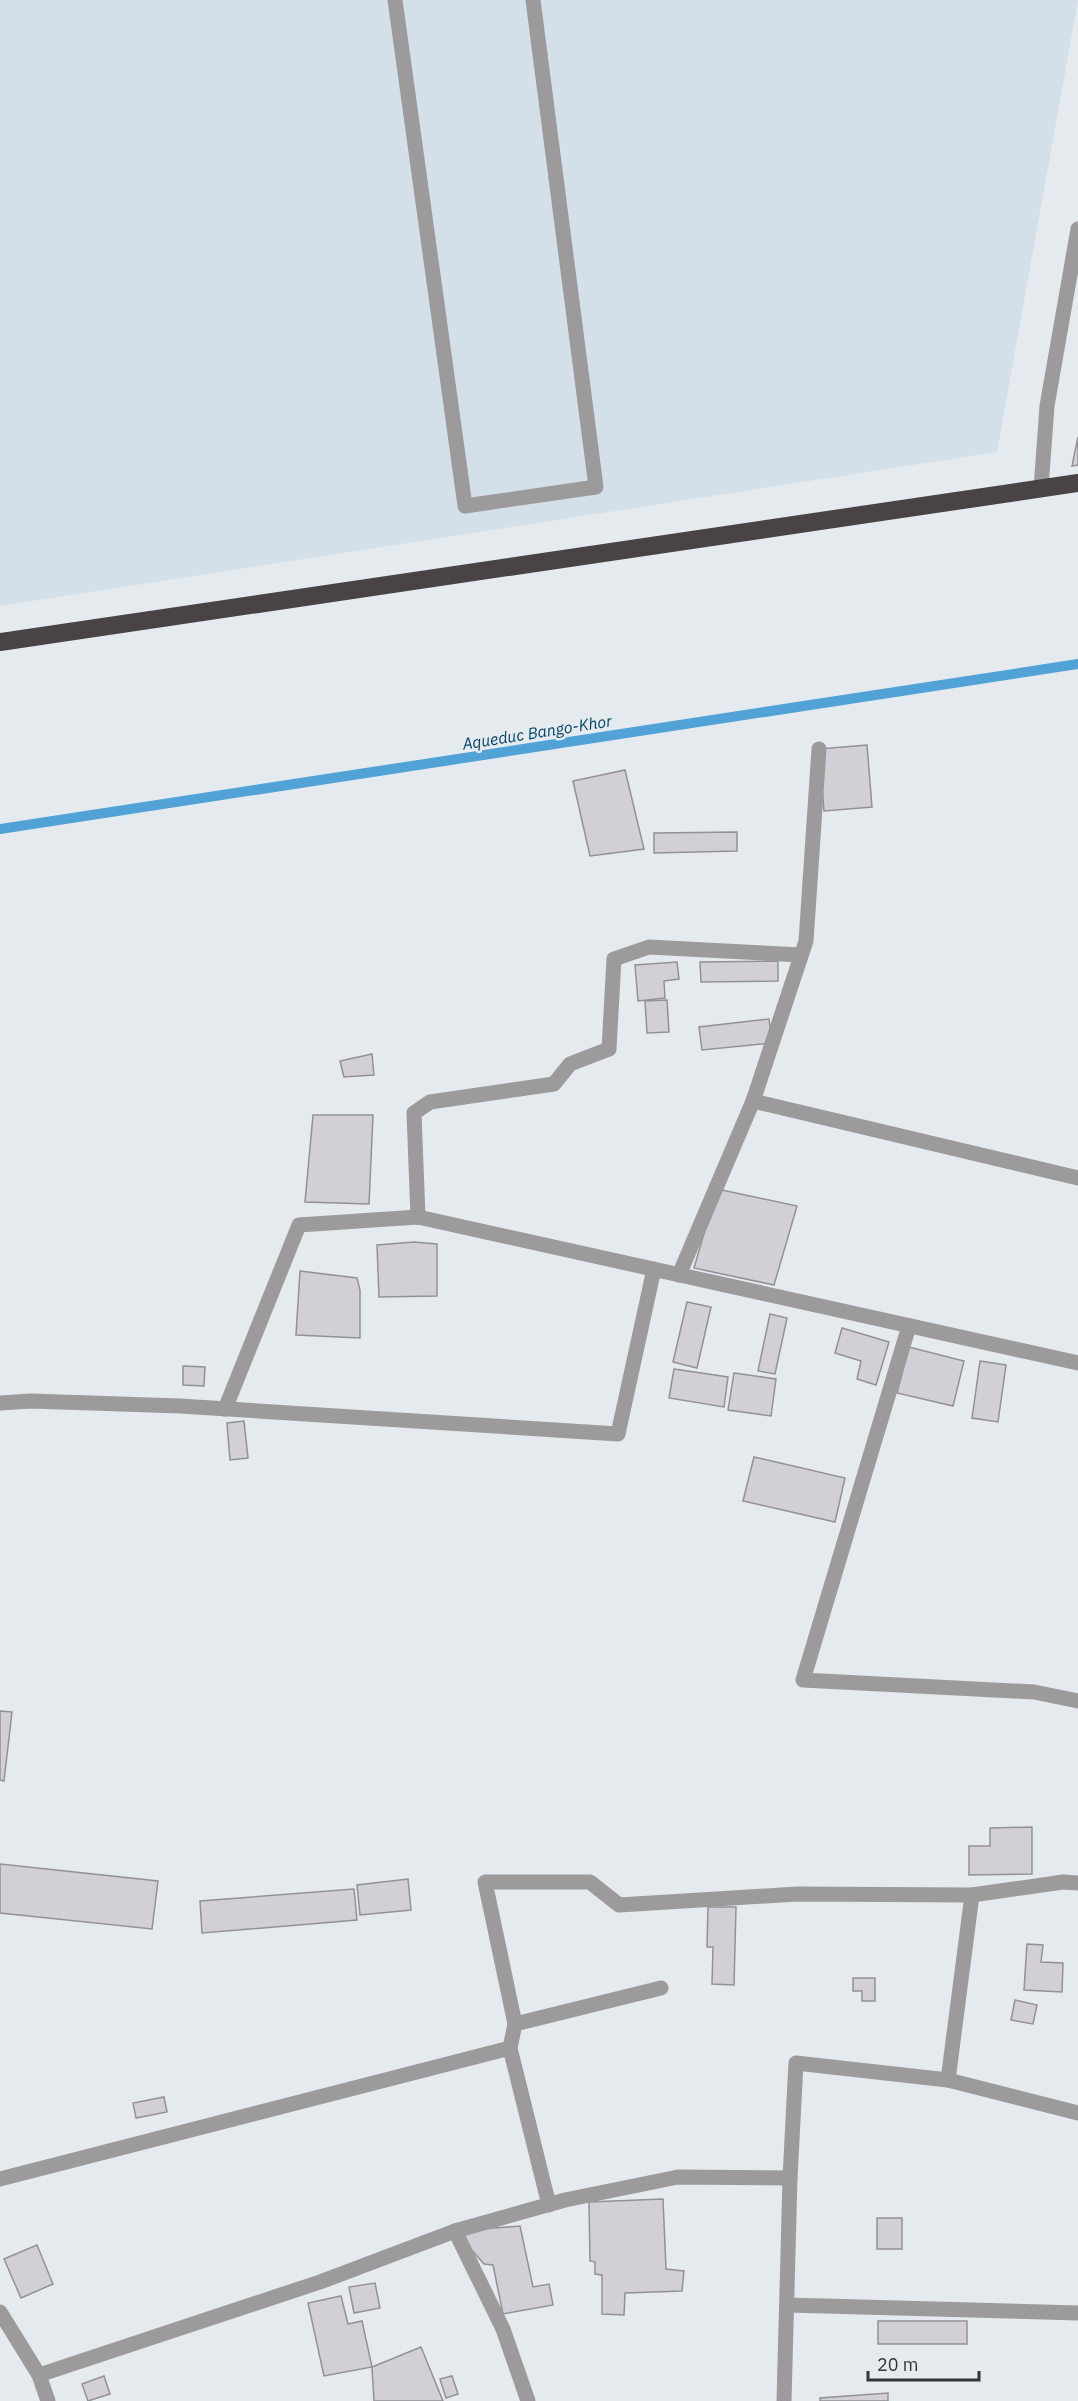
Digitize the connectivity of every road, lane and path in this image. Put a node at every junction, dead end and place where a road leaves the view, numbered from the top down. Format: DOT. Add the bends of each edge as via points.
graph roads {
  1 [pos="395,0"];
  2 [pos="534,0"];
  3 [pos="1078,230"];
  4 [pos="1078,483"];
  5 [pos="1041,488"];
  6 [pos="0,642"];
  7 [pos="819,750"];
  8 [pos="801,955"];
  9 [pos="753,1101"];
  10 [pos="1078,1178"];
  11 [pos="418,1217"];
  12 [pos="654,1269"];
  13 [pos="679,1275"];
  14 [pos="909,1326"];
  15 [pos="1078,1363"];
  16 [pos="0,1403"];
  17 [pos="225,1409"];
  18 [pos="1078,1701"];
  19 [pos="1078,1883"];
  20 [pos="972,1894"];
  21 [pos="662,1988"];
  22 [pos="515,2025"];
  23 [pos="510,2048"];
  24 [pos="948,2080"];
  25 [pos="1078,2113"];
  26 [pos="790,2178"];
  27 [pos="0,2179"];
  28 [pos="549,2205"];
  29 [pos="455,2231"];
  30 [pos="787,2305"];
  31 [pos="0,2312"];
  32 [pos="1078,2313"];
  33 [pos="39,2374"];
  34 [pos="48,2401"];
  35 [pos="528,2401"];
  36 [pos="784,2401"];
  1 -- 2 [label="street" via="465,506 596,487"];
  3 -- 5 [label="street" via="1047,406"];
  4 -- 5 [label="highway"];
  5 -- 6 [label="highway"];
  7 -- 8 [label="street" via="806,941"];
  8 -- 9 [label="street"];
  8 -- 11 [label="street" via="649,948 614,958 609,1049 570,1064 554,1084 430,1102 414,1113"];
  9 -- 10 [label="street"];
  9 -- 13 [label="street"];
  11 -- 12 [label="street"];
  11 -- 17 [label="street" via="299,1225"];
  12 -- 13 [label="street"];
  12 -- 17 [label="street" via="618,1434"];
  13 -- 14 [label="street"];
  14 -- 15 [label="street"];
  14 -- 18 [label="street" via="803,1680 1034,1692"];
  16 -- 17 [label="street" via="42,1401"];
  19 -- 20 [label="street"];
  20 -- 22 [label="street" via="797,1894 619,1905 590,1882 485,1882"];
  20 -- 24 [label="street"];
  21 -- 22 [label="street"];
  22 -- 23 [label="street"];
  23 -- 27 [label="street"];
  23 -- 28 [label="street"];
  24 -- 25 [label="street"];
  24 -- 26 [label="street" via="796,2063"];
  26 -- 28 [label="street" via="678,2176"];
  26 -- 30 [label="street"];
  28 -- 29 [label="street"];
  29 -- 33 [label="street" via="320,2282"];
  29 -- 35 [label="street" via="503,2329"];
  30 -- 32 [label="street"];
  30 -- 36 [label="street"];
  31 -- 33 [label="street"];
  33 -- 34 [label="street"];
}
